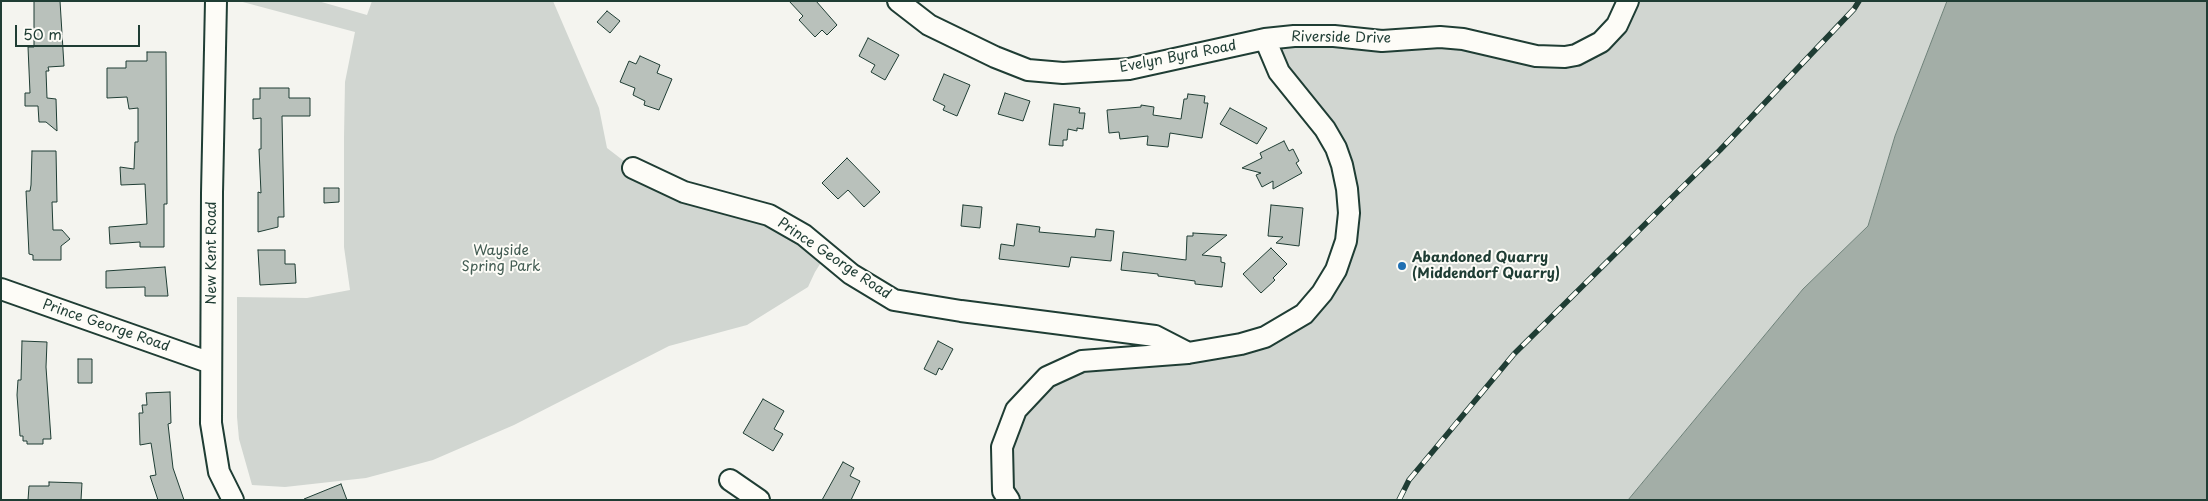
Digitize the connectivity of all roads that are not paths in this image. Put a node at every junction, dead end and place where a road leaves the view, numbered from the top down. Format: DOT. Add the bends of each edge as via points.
graph roads {
  1 [pos="216,1"];
  2 [pos="898,1"];
  3 [pos="1628,1"];
  4 [pos="1265,39"];
  5 [pos="633,168"];
  6 [pos="1,288"];
  7 [pos="1188,353"];
  8 [pos="211,362"];
  9 [pos="730,480"];
  10 [pos="233,500"];
  11 [pos="759,500"];
  12 [pos="1009,500"];
  1 -- 8 [label="street, New Kent Road"];
  2 -- 4 [label="street, Evelyn Byrd Road" via="929,25 995,58 1028,70 1063,73 1129,69"];
  3 -- 4 [label="street, Riverside Drive" via="1617,25 1601,42 1565,57 1536,56 1455,38 1382,41 1314,36"];
  4 -- 7 [label="street" via="1279,72 1319,121 1336,148 1348,189 1346,241 1336,270 1304,314 1265,337"];
  5 -- 7 [label="street, Prince George Road" via="684,192 769,215 804,235 851,274 894,300 1155,336"];
  6 -- 8 [label="street, Prince George Road"];
  7 -- 12 [label="street" via="1082,361 1046,377 1016,410 1002,447 1004,491"];
  8 -- 10 [label="street, New Kent Road" via="211,423 217,462"];
  9 -- 11 [label="street"];
}
